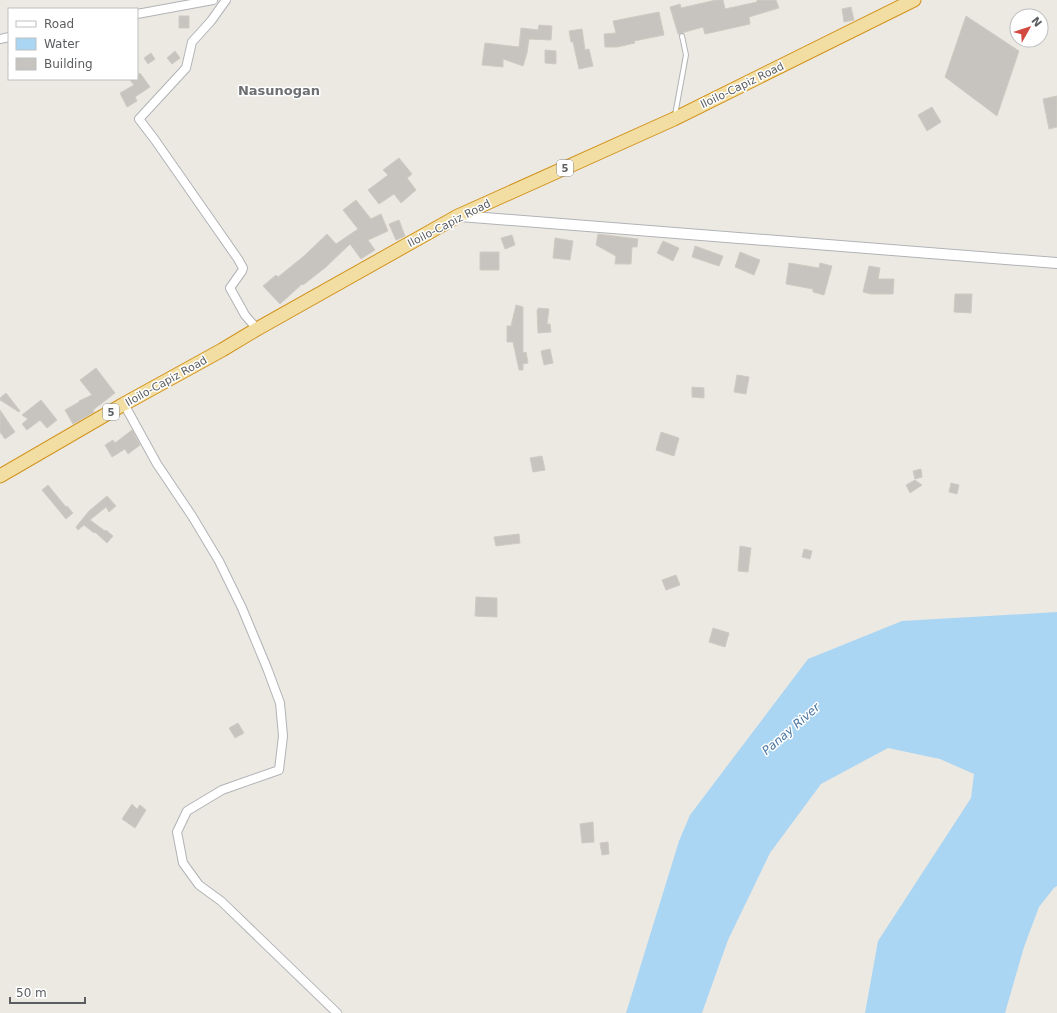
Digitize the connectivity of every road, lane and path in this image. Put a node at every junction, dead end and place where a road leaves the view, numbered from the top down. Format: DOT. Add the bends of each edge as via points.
graph roads {
  1 [pos="213,0"];
  2 [pos="226,0"];
  3 [pos="914,0"];
  4 [pos="138,14"];
  5 [pos="682,36"];
  6 [pos="674,119"];
  7 [pos="458,216"];
  8 [pos="1057,263"];
  9 [pos="257,329"];
  10 [pos="124,404"];
  11 [pos="0,476"];
  12 [pos="337,1013"];
  1 -- 4 [label="street"];
  2 -- 9 [label="street" via="192,42 186,68 139,119 238,259 243,268 230,288 245,315"];
  3 -- 6 [label="highway, Iloilo-Capiz Road / 5"];
  5 -- 6 [label="lane" via="686,55"];
  6 -- 7 [label="highway, Iloilo-Capiz Road / 5"];
  7 -- 8 [label="street"];
  7 -- 9 [label="highway, Iloilo-Capiz Road / 5"];
  9 -- 10 [label="highway, Iloilo-Capiz Road / 5"];
  10 -- 11 [label="highway, Iloilo-Capiz Road / 5"];
  10 -- 12 [label="street" via="157,464 219,561 242,608 280,703 283,736 279,770 222,790 187,811 177,832 183,864 199,885 221,901"];
}
